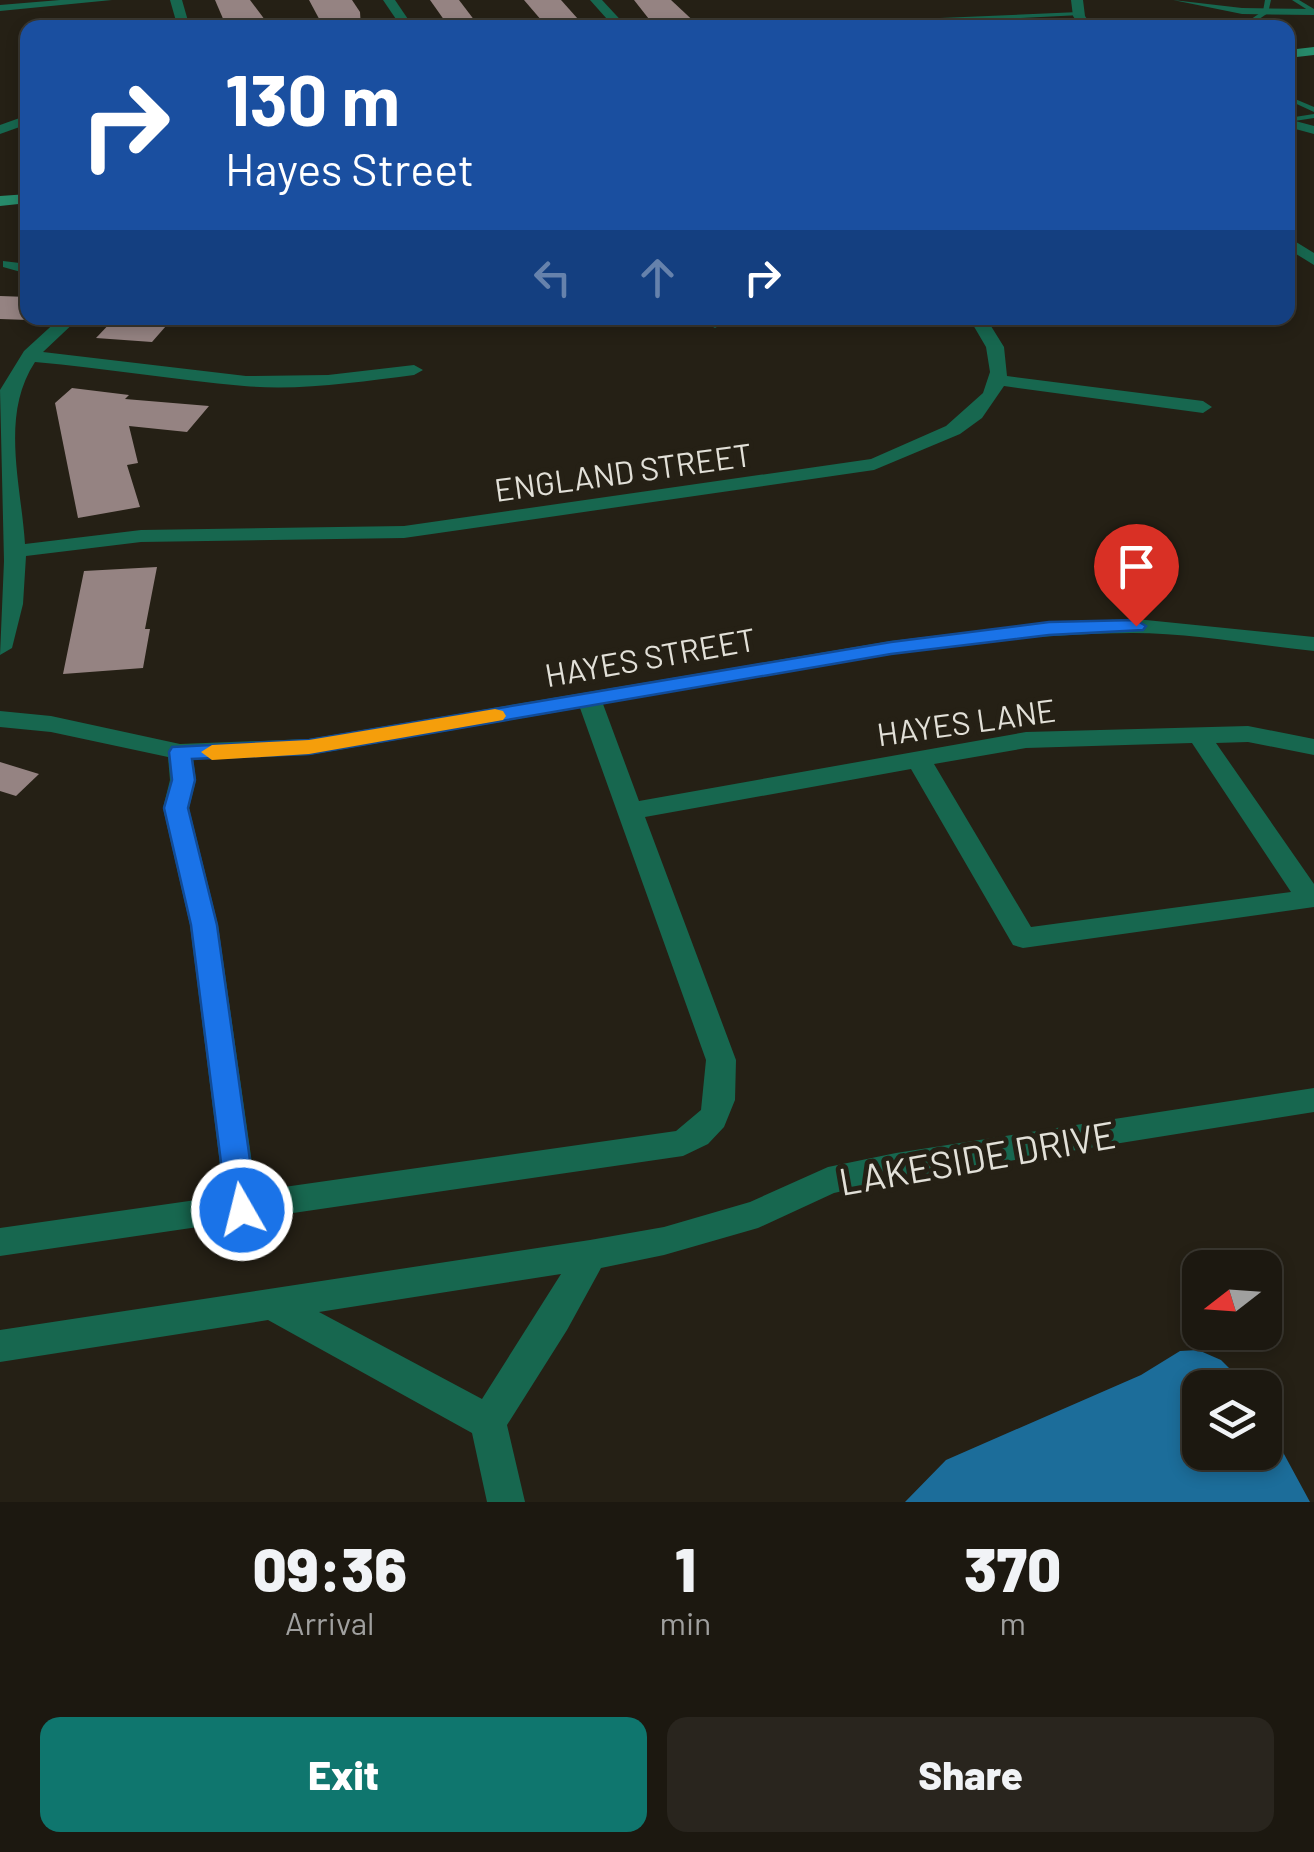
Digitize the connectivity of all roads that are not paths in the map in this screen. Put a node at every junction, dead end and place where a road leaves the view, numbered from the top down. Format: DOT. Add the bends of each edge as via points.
graph roads {
  1 [pos="106,0"];
  2 [pos="596,0"];
  3 [pos="1179,0"];
  4 [pos="1295,0"];
  5 [pos="1267,6"];
  6 [pos="1078,7"];
  7 [pos="0,8"];
  8 [pos="1314,12"];
  9 [pos="615,20"];
  10 [pos="940,20"];
  11 [pos="9,264"];
  12 [pos="20,266"];
  13 [pos="61,325"];
  14 [pos="982,325"];
  15 [pos="31,356"];
  16 [pos="414,370"];
  17 [pos="997,380"];
  18 [pos="1204,407"];
  19 [pos="16,551"];
  20 [pos="1314,644"];
  21 [pos="0,648"];
  22 [pos="588,700"];
  23 [pos="0,719"];
  24 [pos="1198,734"];
  25 [pos="1314,747"];
  26 [pos="180,752"];
  27 [pos="918,759"];
  28 [pos="630,811"];
  29 [pos="1314,1100"];
  30 [pos="232,1211"];
  31 [pos="0,1242"];
  32 [pos="590,1255"];
  33 [pos="272,1304"];
  34 [pos="0,1346"];
  35 [pos="488,1422"];
  36 [pos="506,1502"];
  1 -- 7 [label="street"];
  2 -- 9 [label="street"];
  3 -- 5 [label="street"];
  4 -- 8 [label="lane"];
  5 -- 8 [label="street"];
  6 -- 10 [label="lane"];
  11 -- 12 [label="street"];
  13 -- 15 [label="street"];
  14 -- 17 [label="street" via="1001,364"];
  15 -- 16 [label="street" via="246,381"];
  15 -- 19 [label="street" via="11,384 2,431"];
  17 -- 18 [label="street"];
  17 -- 19 [label="street, ENGLAND STREET" via="981,410 944,438 842,470 404,532 141,536"];
  19 -- 21 [label="street" via="15,598"];
  20 -- 22 [label="street, HAYES STREET" via="1136,626 1049,628"];
  22 -- 26 [label="street, HAYES STREET" via="309,747"];
  22 -- 28 [label="street"];
  23 -- 26 [label="street, HAYES STREET"];
  24 -- 25 [label="street, HAYES LANE" via="1248,734"];
  24 -- 27 [label="street, HAYES LANE" via="1026,740"];
  24 -- 27 [label="street" via="1310,898 1022,938"];
  26 -- 30 [label="street" via="184,780 176,808 204,925"];
  27 -- 28 [label="street, HAYES LANE"];
  28 -- 30 [label="street" via="721,1060 721,1104 709,1128 683,1143"];
  29 -- 32 [label="street, LAKESIDE DRIVE" via="896,1166 828,1181 758,1214"];
  30 -- 31 [label="street"];
  32 -- 33 [label="street, LAKESIDE DRIVE"];
  32 -- 35 [label="street"];
  33 -- 34 [label="street, LAKESIDE DRIVE"];
  33 -- 35 [label="street"];
  35 -- 36 [label="street"];
}
